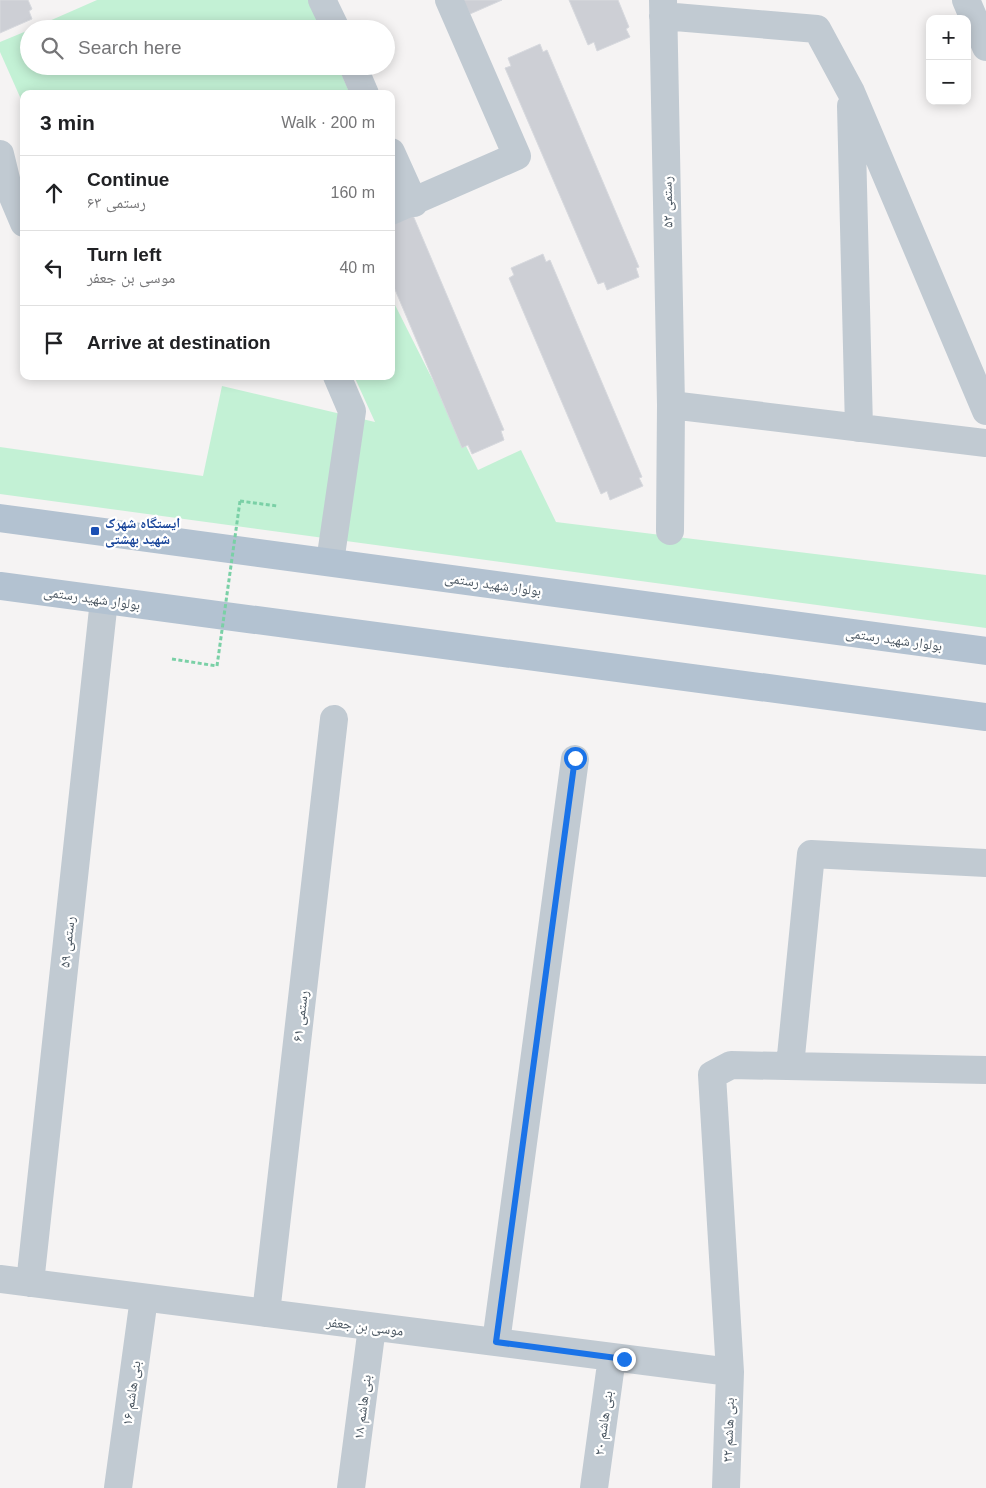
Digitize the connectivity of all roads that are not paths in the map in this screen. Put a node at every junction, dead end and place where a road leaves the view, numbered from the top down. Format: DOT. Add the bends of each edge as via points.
graph roads {
  1 [pos="322,0"];
  2 [pos="449,0"];
  3 [pos="966,0"];
  4 [pos="663,8"];
  5 [pos="332,20"];
  6 [pos="986,47"];
  7 [pos="356,75"];
  8 [pos="363,90"];
  9 [pos="851,92"];
  10 [pos="0,154"];
  11 [pos="395,170"];
  12 [pos="403,207"];
  13 [pos="20,213"];
  14 [pos="339,380"];
  15 [pos="671,405"];
  16 [pos="986,411"];
  17 [pos="859,428"];
  18 [pos="986,443"];
  19 [pos="0,518"];
  20 [pos="670,531"];
  21 [pos="330,562"];
  22 [pos="0,586"];
  23 [pos="104,600"];
  24 [pos="986,651"];
  25 [pos="986,718"];
  26 [pos="334,719"];
  27 [pos="575,758"];
  28 [pos="986,863"];
  29 [pos="790,1066"];
  30 [pos="986,1070"];
  31 [pos="0,1279"];
  32 [pos="30,1283"];
  33 [pos="144,1298"];
  34 [pos="266,1313"];
  35 [pos="372,1326"];
  36 [pos="496,1342"];
  37 [pos="612,1357"];
  38 [pos="730,1372"];
  39 [pos="118,1488"];
  40 [pos="351,1488"];
  41 [pos="594,1488"];
  42 [pos="726,1488"];
  1 -- 5 [label="street"];
  2 -- 12 [label="street" via="517,156"];
  3 -- 6 [label="street"];
  4 -- 9 [label="street" via="817,29"];
  4 -- 15 [label="street, رستمی ۵۲"];
  7 -- 8 [label="street"];
  9 -- 16 [label="street"];
  9 -- 17 [label="street"];
  10 -- 13 [label="street"];
  11 -- 12 [label="street"];
  14 -- 21 [label="street" via="352,411"];
  15 -- 17 [label="street"];
  15 -- 20 [label="street, رستمی ۵۲"];
  17 -- 18 [label="street"];
  19 -- 21 [label="main road, بولوار شهید رستمی"];
  21 -- 24 [label="main road, بولوار شهید رستمی"];
  22 -- 23 [label="main road, بولوار شهید رستمی"];
  23 -- 25 [label="main road, بولوار شهید رستمی"];
  23 -- 32 [label="street, رستمی ۵۹"];
  26 -- 34 [label="street, رستمی ۶۱"];
  27 -- 36 [label="street"];
  28 -- 29 [label="street" via="810,854"];
  29 -- 30 [label="street"];
  29 -- 38 [label="street, بنی هاشم ۲۲" via="731,1065 712,1075"];
  31 -- 32 [label="street, موسی بن جعفر"];
  32 -- 33 [label="street, موسی بن جعفر"];
  33 -- 34 [label="street, موسی بن جعفر"];
  33 -- 39 [label="street, بنی هاشم ۱۶"];
  34 -- 35 [label="street, موسی بن جعفر"];
  35 -- 36 [label="street, موسی بن جعفر"];
  35 -- 40 [label="street, بنی هاشم ۱۸"];
  36 -- 37 [label="street, موسی بن جعفر"];
  37 -- 38 [label="street, موسی بن جعفر"];
  37 -- 41 [label="street, بنی هاشم ۲۰"];
  38 -- 42 [label="street, بنی هاشم ۲۲"];
}
